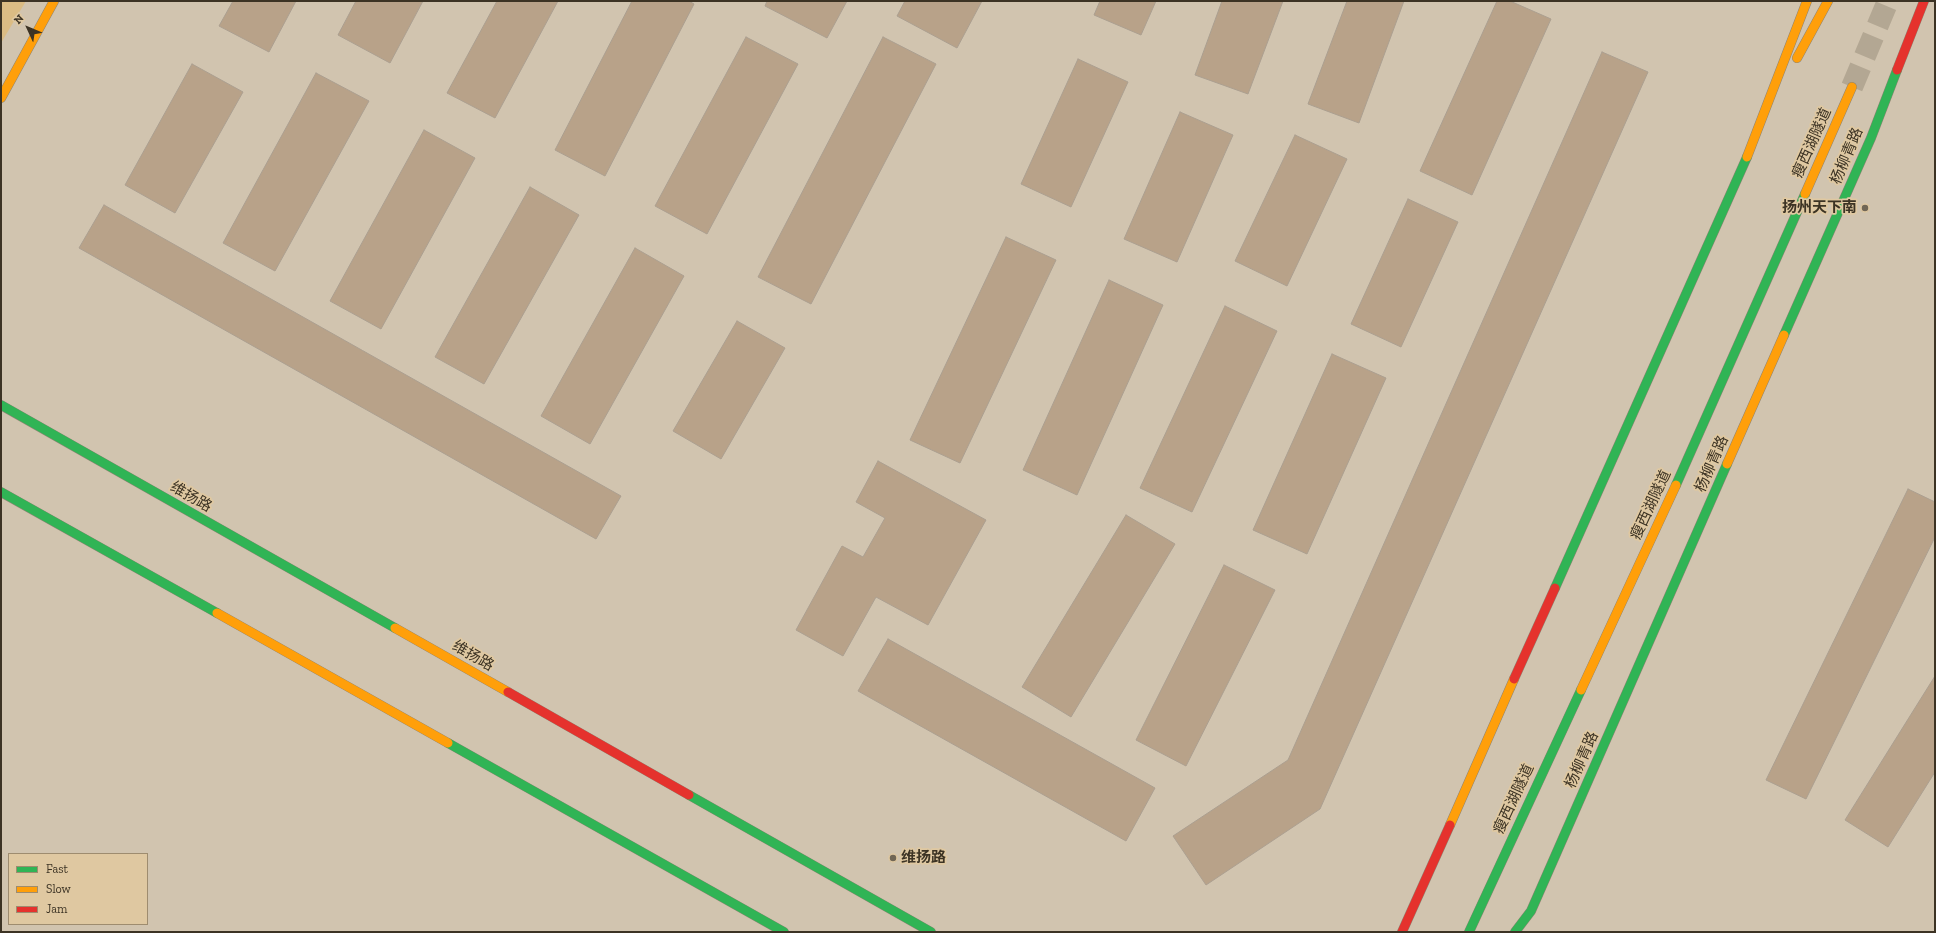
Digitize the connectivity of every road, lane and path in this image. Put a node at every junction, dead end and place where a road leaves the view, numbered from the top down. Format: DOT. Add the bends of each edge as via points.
graph roads {
  1 [pos="54,1"];
  2 [pos="1806,1"];
  3 [pos="1828,1"];
  4 [pos="1924,1"];
  5 [pos="1852,87"];
  6 [pos="1,98"];
  7 [pos="1755,138"];
  8 [pos="1,405"];
  9 [pos="1,492"];
  10 [pos="784,932"];
  11 [pos="931,932"];
  12 [pos="1402,932"];
  13 [pos="1469,932"];
  14 [pos="1515,932"];
  1 -- 6 [label="main road"];
  2 -- 7 [label="main road"];
  3 -- 7 [label="main road"];
  4 -- 14 [label="main road, 杨柳青路" via="1871,138 1807,284 1531,911"];
  5 -- 13 [label="main road, 瘦西湖隧道" via="1702,428"];
  7 -- 12 [label="main road"];
  8 -- 11 [label="main road, 维扬路"];
  9 -- 10 [label="main road"];
}
